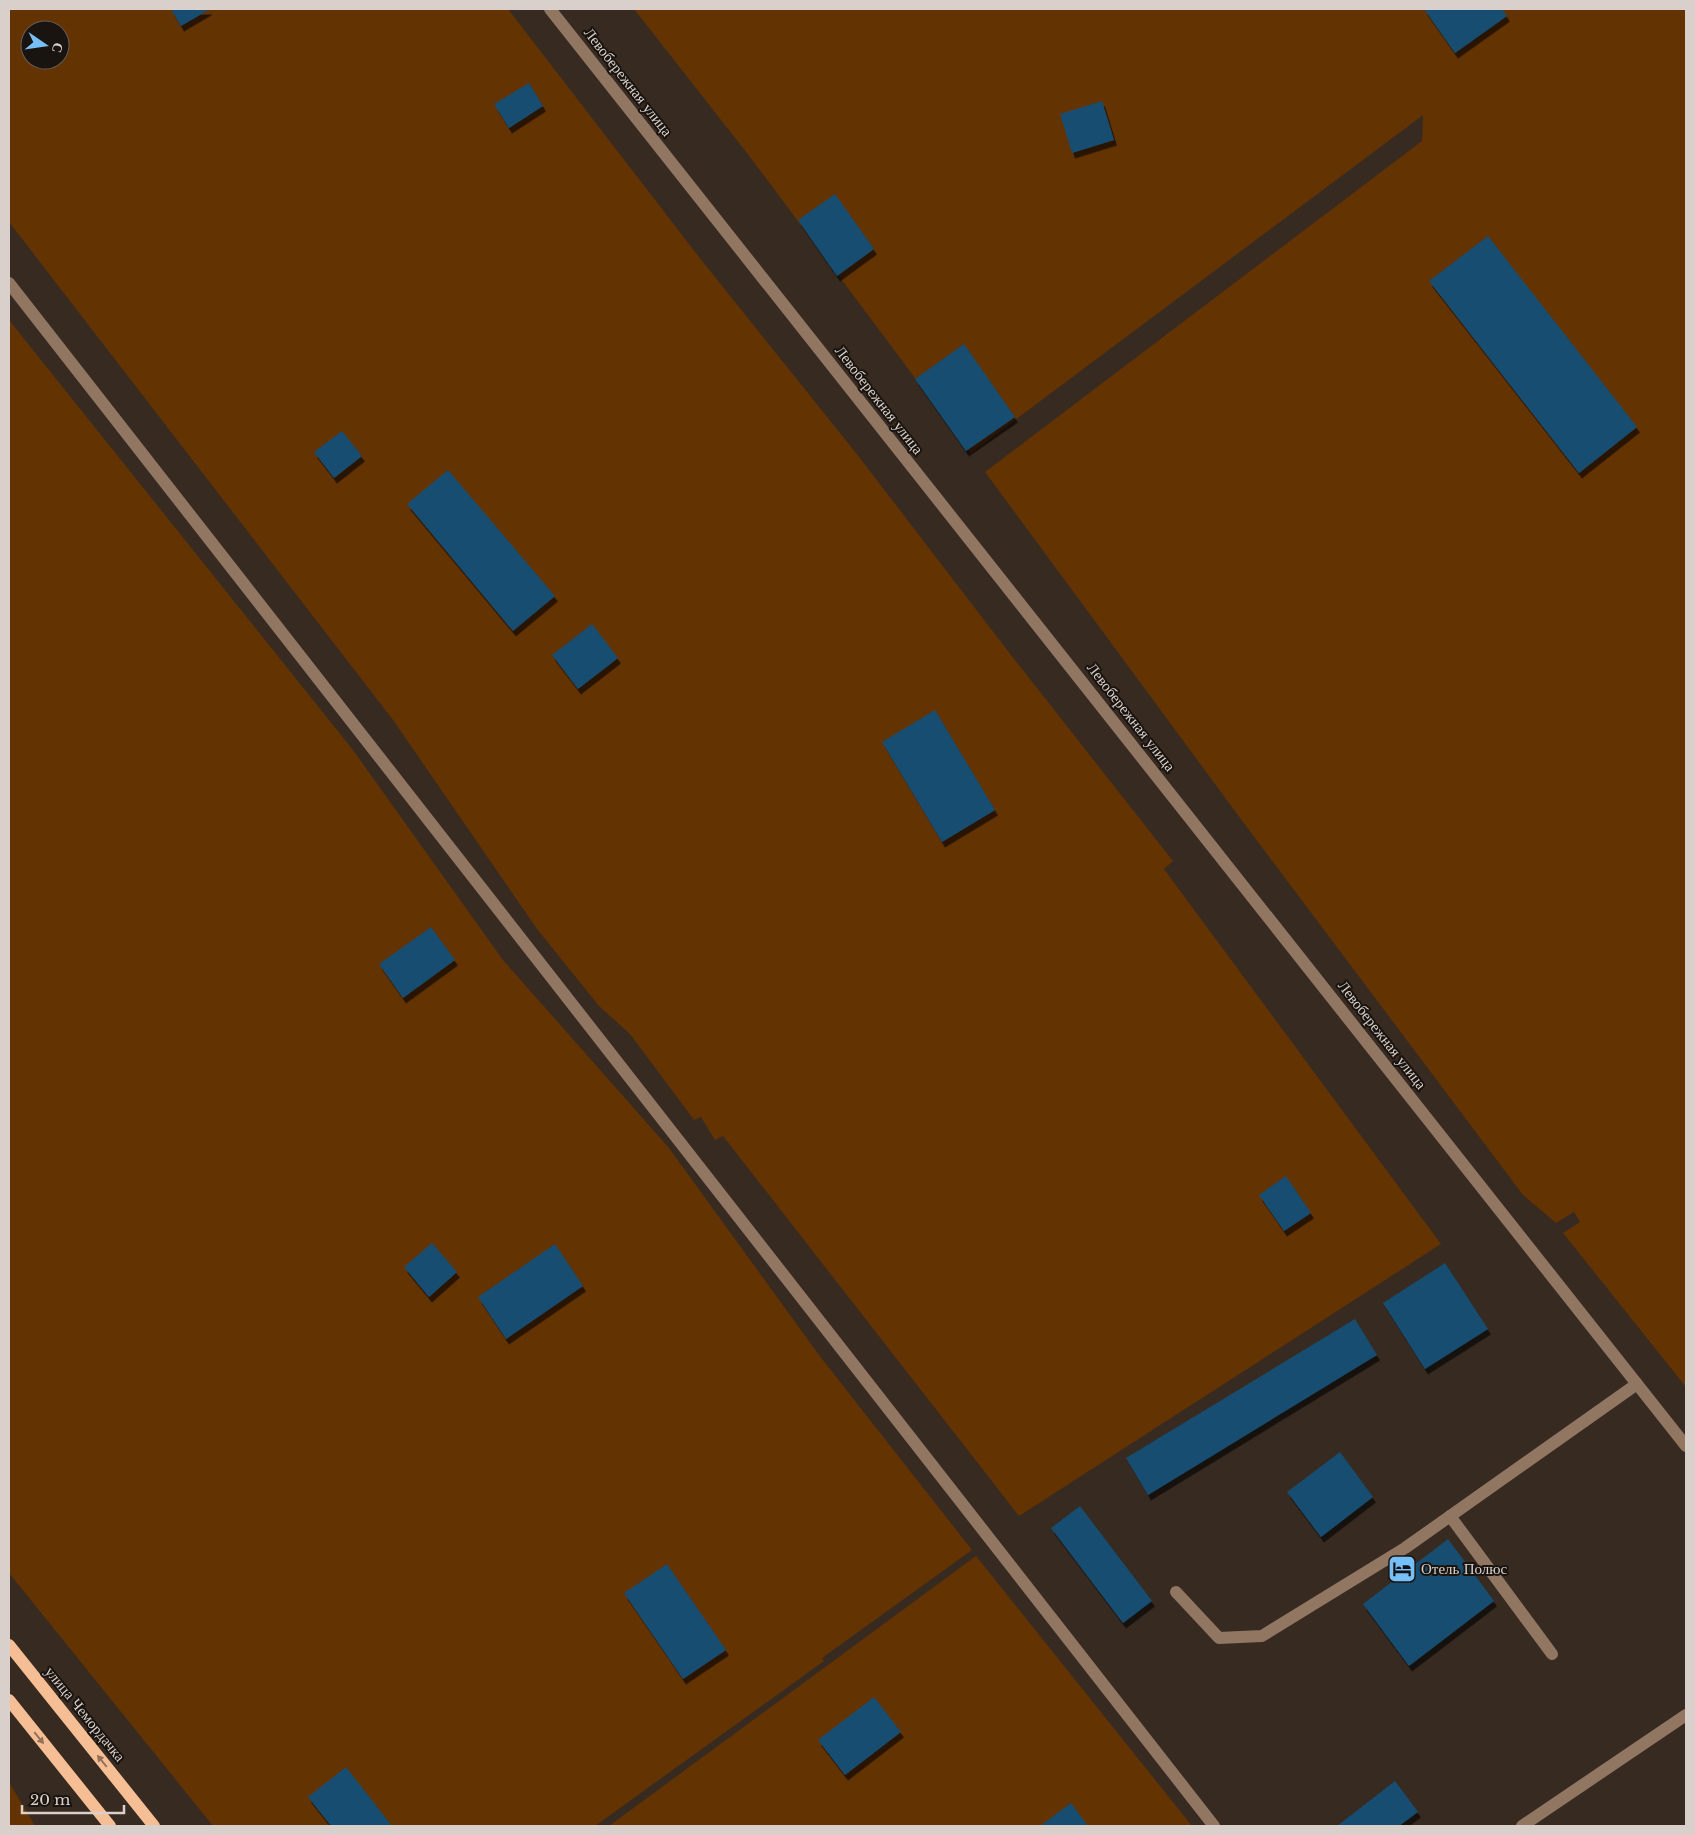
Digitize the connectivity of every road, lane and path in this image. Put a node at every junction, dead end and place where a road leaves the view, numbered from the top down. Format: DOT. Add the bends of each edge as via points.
graph roads {
  1 [pos="550,9"];
  2 [pos="9,283"];
  3 [pos="1637,1384"];
  4 [pos="1685,1443"];
  5 [pos="1450,1516"];
  6 [pos="1176,1592"];
  7 [pos="9,1645"];
  8 [pos="1552,1654"];
  9 [pos="9,1700"];
  10 [pos="1686,1715"];
  11 [pos="110,1826"];
  12 [pos="154,1826"];
  13 [pos="1214,1826"];
  14 [pos="1522,1826"];
  1 -- 3 [label="street, Левобережная улица"];
  2 -- 13 [label="street"];
  3 -- 4 [label="street, Левобережная улица"];
  3 -- 5 [label="street"];
  5 -- 6 [label="street" via="1405,1548 1262,1636 1219,1638"];
  5 -- 8 [label="street"];
  12 -- 7 [label="main road, улица Чемордачка, one-way"];
  9 -- 11 [label="main road, one-way"];
  10 -- 14 [label="street"];
}
